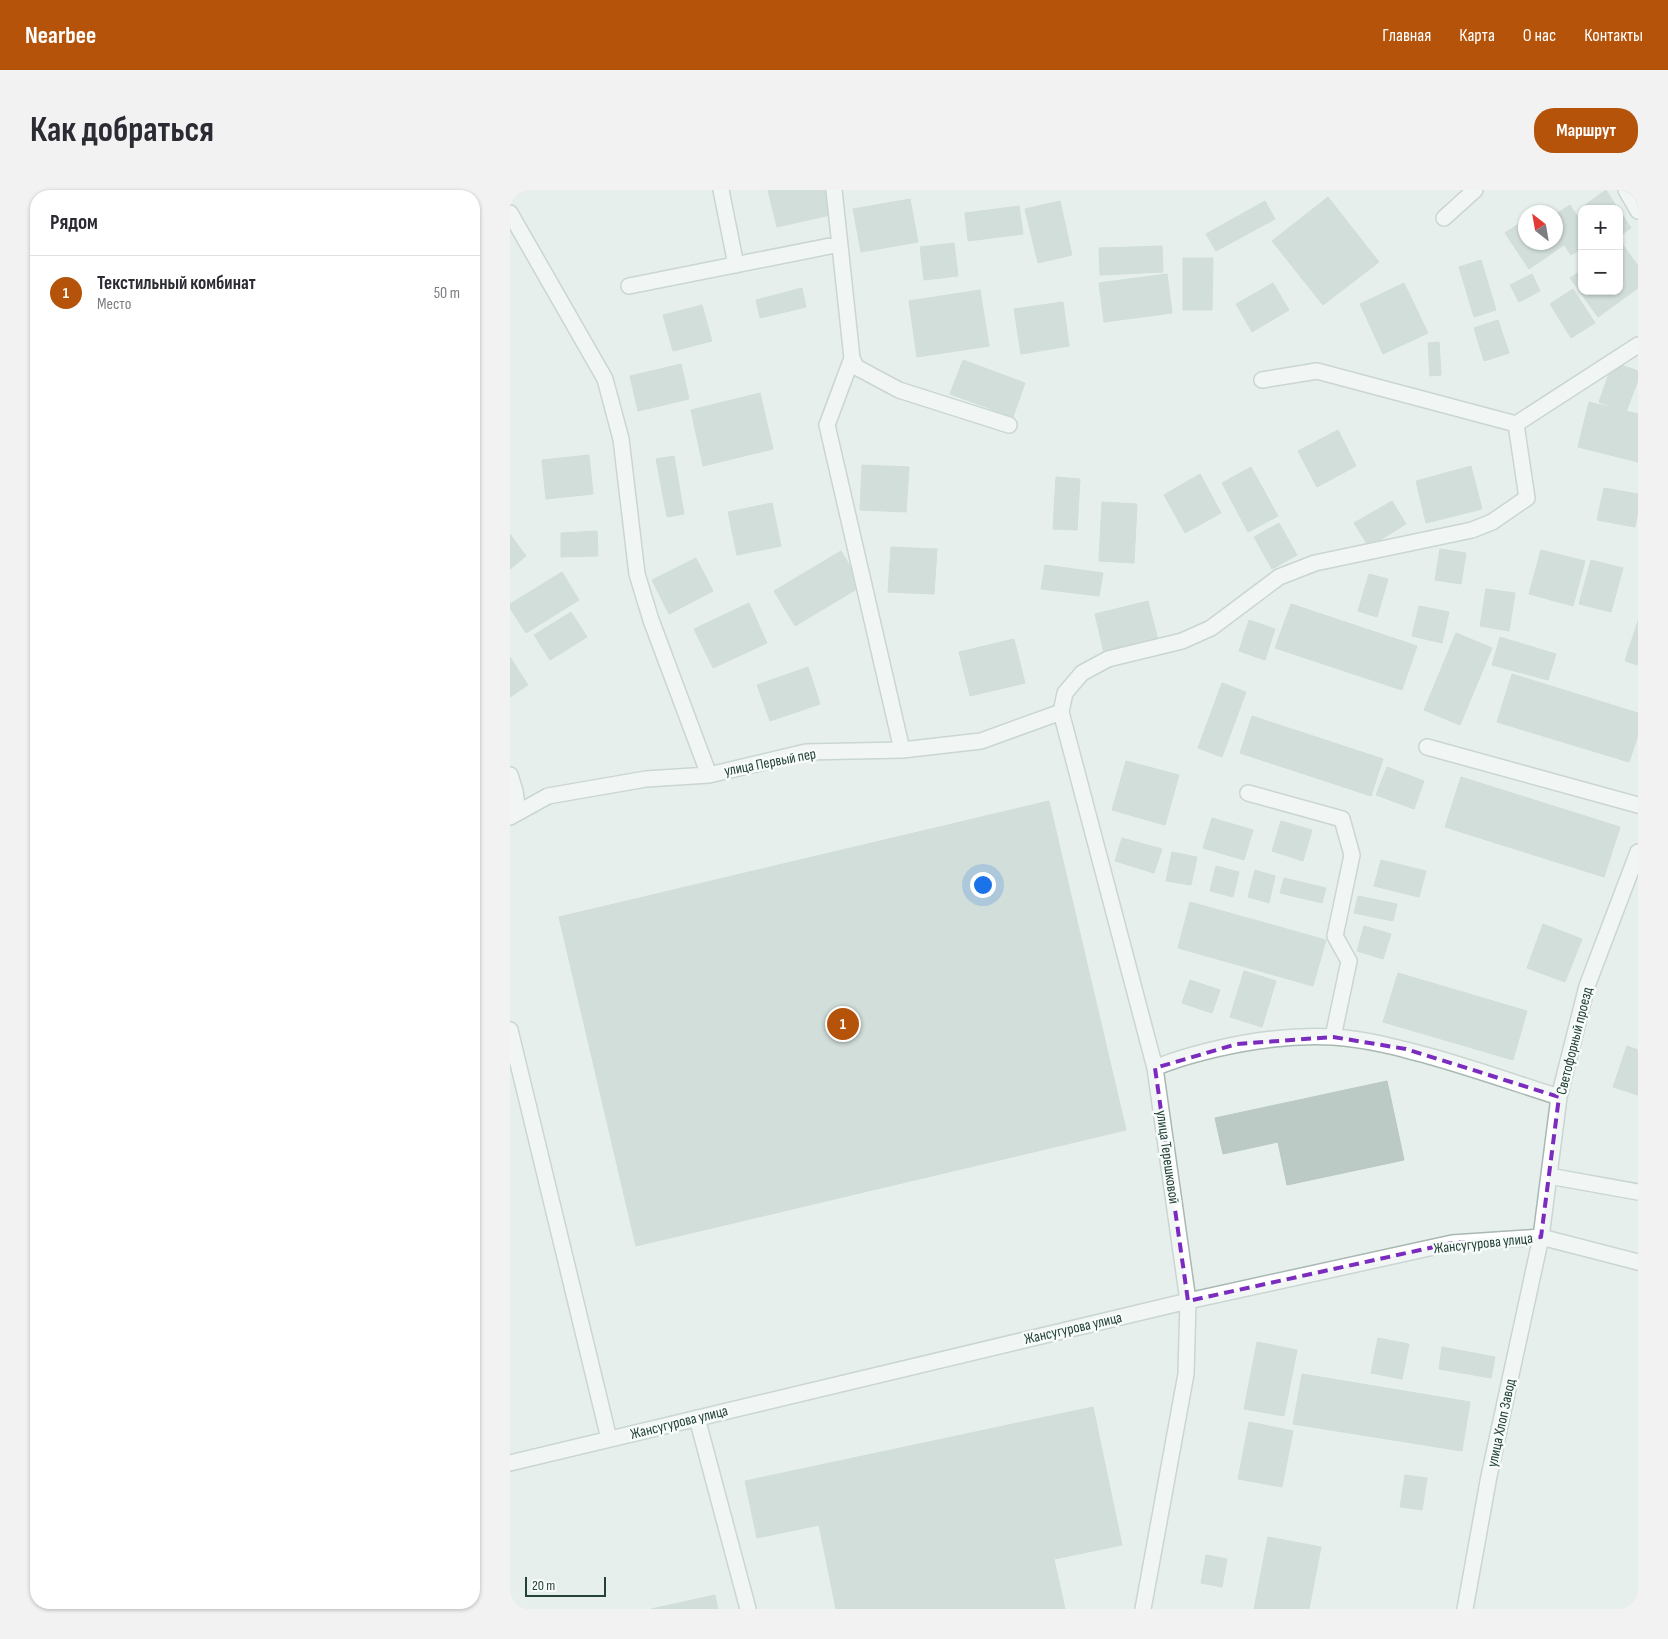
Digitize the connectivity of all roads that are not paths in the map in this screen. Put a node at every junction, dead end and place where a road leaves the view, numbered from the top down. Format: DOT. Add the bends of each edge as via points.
graph roads {
  1 [pos="721,190"];
  2 [pos="834,190"];
  3 [pos="1475,190"];
  4 [pos="1626,190"];
  5 [pos="1638,211"];
  6 [pos="510,213"];
  7 [pos="1444,218"];
  8 [pos="840,244"];
  9 [pos="736,265"];
  10 [pos="629,286"];
  11 [pos="1638,345"];
  12 [pos="852,358"];
  13 [pos="1262,380"];
  14 [pos="1516,424"];
  15 [pos="1010,425"];
  16 [pos="1061,712"];
  17 [pos="1426,747"];
  18 [pos="902,750"];
  19 [pos="709,774"];
  20 [pos="510,775"];
  21 [pos="1248,792"];
  22 [pos="1638,805"];
  23 [pos="514,815"];
  24 [pos="1638,852"];
  25 [pos="510,1030"];
  26 [pos="1333,1037"];
  27 [pos="1155,1068"];
  28 [pos="1559,1097"];
  29 [pos="1549,1176"];
  30 [pos="1638,1192"];
  31 [pos="1541,1237"];
  32 [pos="1638,1262"];
  33 [pos="1188,1301"];
  34 [pos="697,1418"];
  35 [pos="609,1439"];
  36 [pos="510,1463"];
  37 [pos="748,1609"];
  38 [pos="1143,1609"];
  39 [pos="1464,1609"];
  1 -- 9 [label="street"];
  2 -- 8 [label="street"];
  3 -- 7 [label="street"];
  4 -- 5 [label="street"];
  6 -- 19 [label="street" via="605,378 621,439 637,574"];
  8 -- 9 [label="street"];
  8 -- 12 [label="street"];
  9 -- 10 [label="street"];
  11 -- 14 [label="street"];
  12 -- 15 [label="street" via="856,367 899,390"];
  12 -- 18 [label="street" via="827,425"];
  13 -- 14 [label="street" via="1317,371"];
  14 -- 16 [label="street" via="1527,498 1492,522 1472,530 1315,564 1279,577 1211,628 1182,642 1108,658 1082,673 1065,693"];
  16 -- 18 [label="street, улица Первый пер" via="981,741"];
  16 -- 27 [label="street, улица Терешковой"];
  17 -- 22 [label="street"];
  18 -- 19 [label="street, улица Первый пер" via="806,752"];
  19 -- 23 [label="street, улица Первый пер" via="646,779 548,796"];
  20 -- 23 [label="street" via="515,790"];
  21 -- 26 [label="street" via="1342,819 1352,854 1335,936 1349,961"];
  24 -- 28 [label="street, Светофорный проезд" via="1587,986"];
  25 -- 35 [label="street"];
  26 -- 27 [label="street" via="1288,1037 1238,1044 1176,1059"];
  26 -- 28 [label="street" via="1406,1049"];
  27 -- 33 [label="street, улица Терешковой"];
  28 -- 29 [label="street, Светофорный проезд"];
  29 -- 30 [label="street"];
  29 -- 31 [label="street, Светофорный проезд"];
  31 -- 32 [label="street, Жансугурова улица"];
  31 -- 33 [label="street, Жансугурова улица" via="1452,1243"];
  31 -- 39 [label="street, улица Хлоп Завод"];
  33 -- 34 [label="street, Жансугурова улица"];
  33 -- 38 [label="street, улица Терешковой" via="1186,1374"];
  34 -- 35 [label="street, Жансугурова улица"];
  34 -- 37 [label="street"];
  35 -- 36 [label="street, Жансугурова улица"];
}
